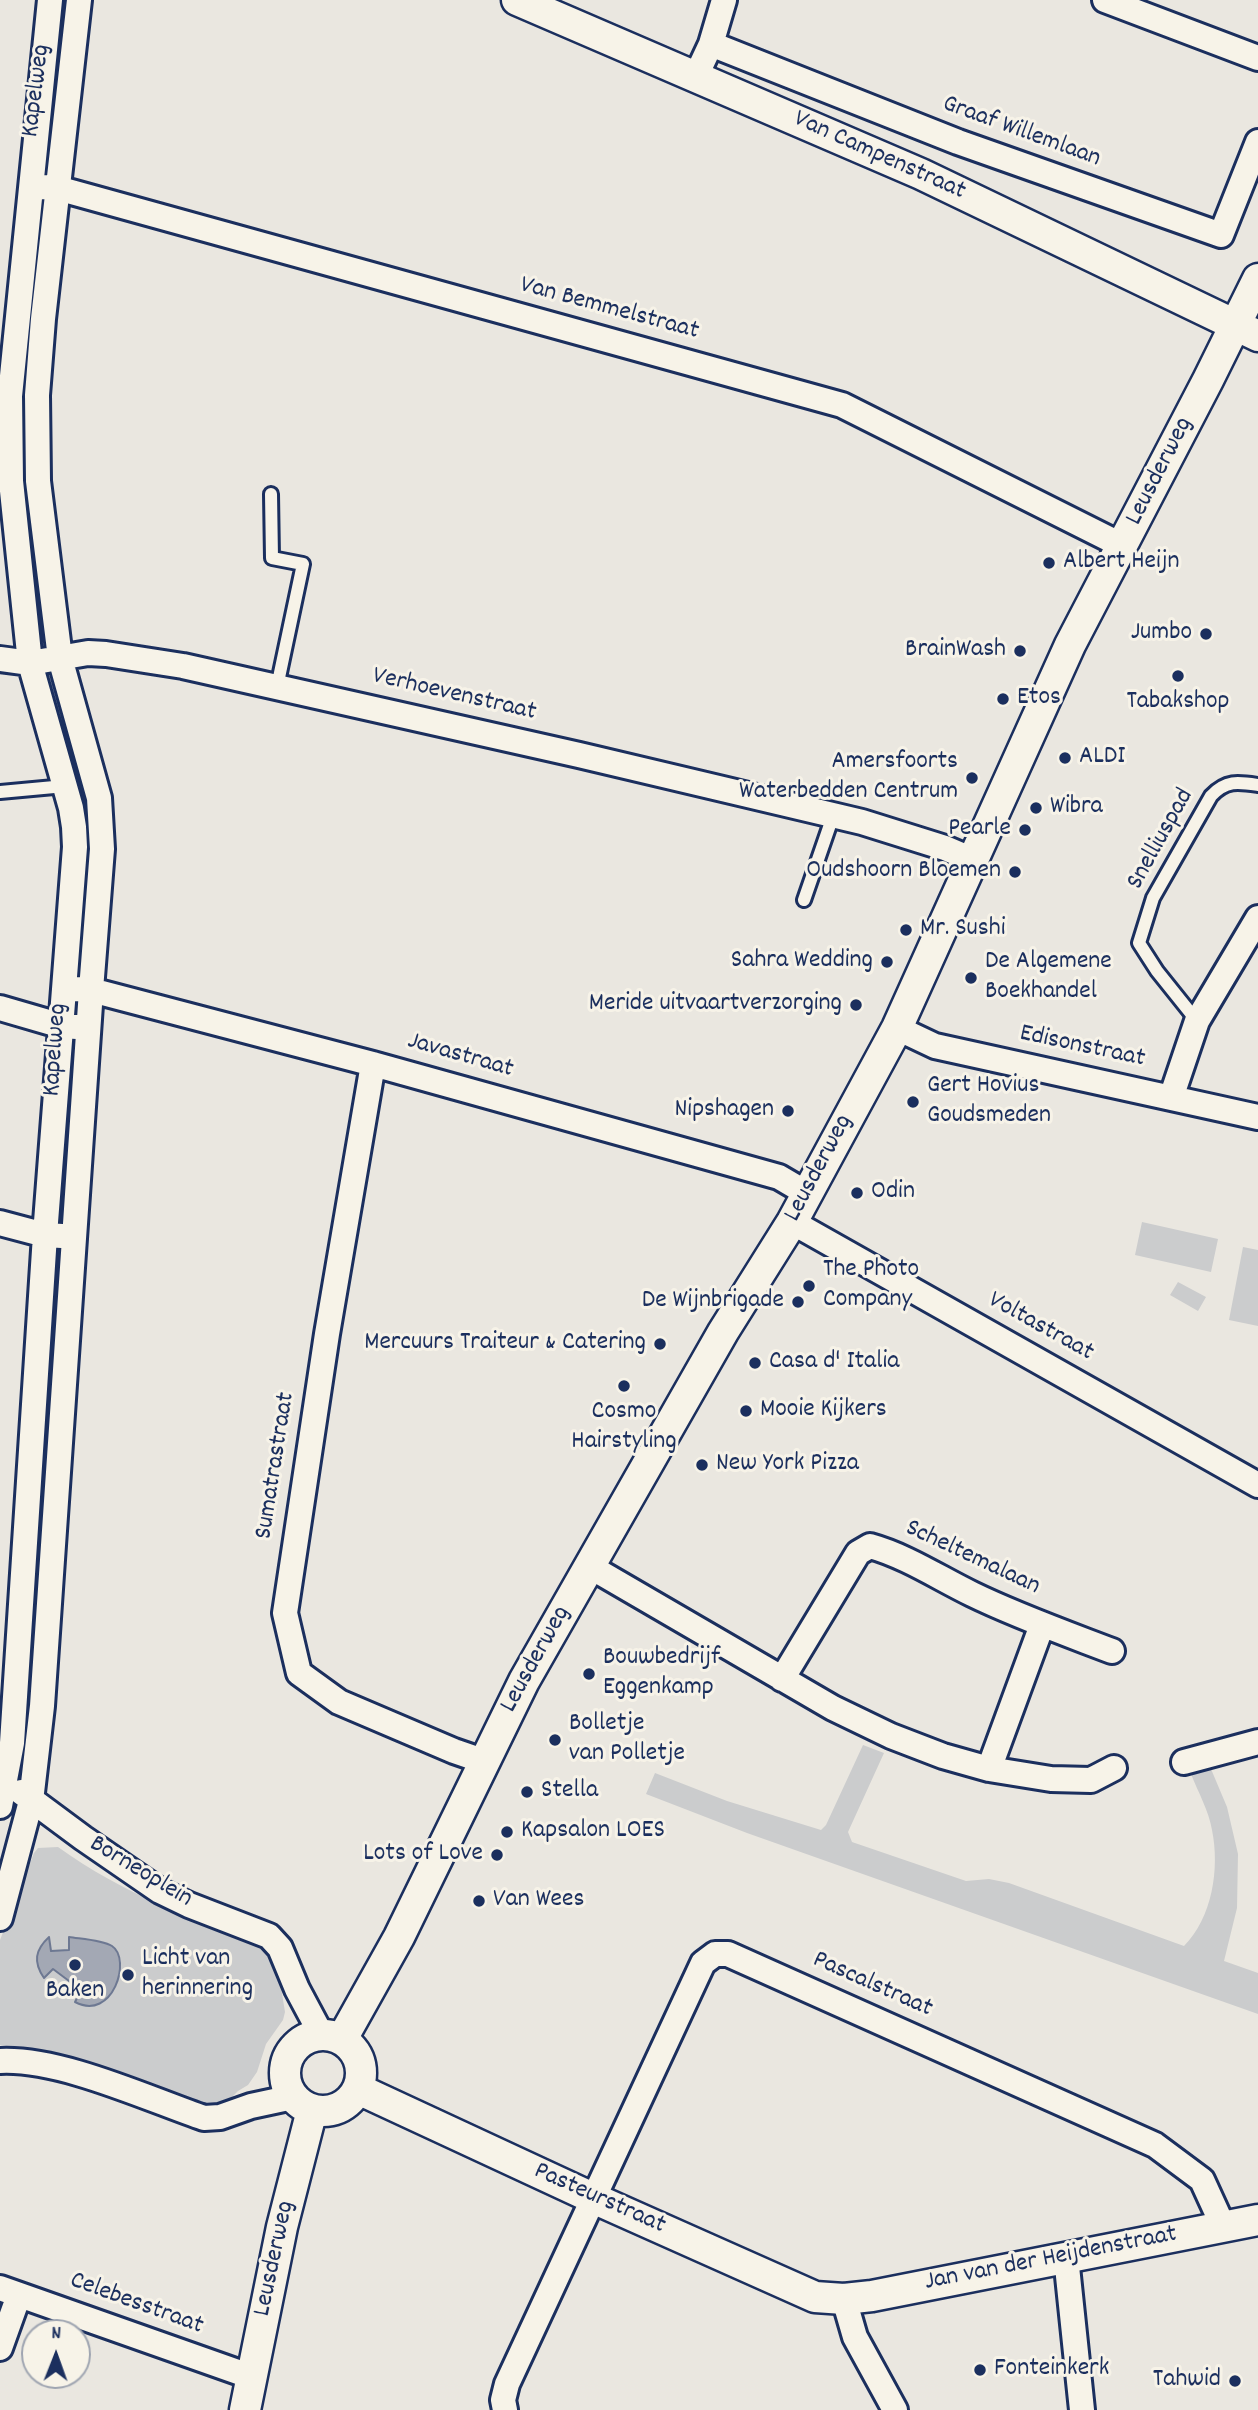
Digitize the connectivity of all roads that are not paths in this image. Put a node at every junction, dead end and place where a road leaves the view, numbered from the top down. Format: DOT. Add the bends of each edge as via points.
graph roads {
  1 [pos="50,0"];
  2 [pos="79,0"];
  3 [pos="517,0"];
  4 [pos="724,0"];
  5 [pos="1105,0"];
  6 [pos="711,44"];
  7 [pos="1258,58"];
  8 [pos="696,76"];
  9 [pos="1258,142"];
  10 [pos="31,186"];
  11 [pos="57,188"];
  12 [pos="1258,279"];
  13 [pos="20,316"];
  14 [pos="1247,330"];
  15 [pos="271,494"];
  16 [pos="1123,546"];
  17 [pos="60,659"];
  18 [pos="0,660"];
  19 [pos="30,663"];
  20 [pos="277,687"];
  21 [pos="1258,785"];
  22 [pos="65,786"];
  23 [pos="0,792"];
  24 [pos="833,816"];
  25 [pos="973,860"];
  26 [pos="804,900"];
  27 [pos="1258,918"];
  28 [pos="64,988"];
  29 [pos="90,990"];
  30 [pos="0,1009"];
  31 [pos="1197,1021"];
  32 [pos="62,1026"];
  33 [pos="88,1028"];
  34 [pos="897,1028"];
  35 [pos="373,1064"];
  36 [pos="1171,1098"];
  37 [pos="1258,1117"];
  38 [pos="808,1194"];
  39 [pos="792,1222"];
  40 [pos="0,1223"];
  41 [pos="46,1235"];
  42 [pos="73,1237"];
  43 [pos="1258,1485"];
  44 [pos="589,1566"];
  45 [pos="1042,1625"];
  46 [pos="18,1639"];
  47 [pos="1112,1651"];
  48 [pos="0,1659"];
  49 [pos="782,1679"];
  50 [pos="1258,1742"];
  51 [pos="483,1761"];
  52 [pos="1184,1762"];
  53 [pos="1114,1768"];
  54 [pos="989,1769"];
  55 [pos="3,1776"];
  56 [pos="31,1801"];
  57 [pos="0,1805"];
  58 [pos="0,1917"];
  59 [pos="331,2036"];
  60 [pos="0,2061"];
  61 [pos="358,2089"];
  62 [pos="303,2103"];
  63 [pos="595,2199"];
  64 [pos="1258,2220"];
  65 [pos="1223,2226"];
  66 [pos="1066,2257"];
  67 [pos="10,2291"];
  68 [pos="844,2299"];
  69 [pos="0,2348"];
  70 [pos="252,2377"];
  71 [pos="244,2410"];
  72 [pos="505,2410"];
  73 [pos="895,2410"];
  74 [pos="1082,2410"];
  1 -- 10 [label="street, Kapelweg"];
  2 -- 11 [label="street, Kapelweg"];
  3 -- 8 [label="street, Van Campenstraat"];
  4 -- 6 [label="street"];
  5 -- 7 [label="street"];
  6 -- 8 [label="street"];
  6 -- 9 [label="street, Graaf Willemlaan" via="958,142 1221,235"];
  8 -- 14 [label="street, Van Campenstraat" via="921,174"];
  10 -- 11 [label="street"];
  10 -- 13 [label="street, Kapelweg"];
  11 -- 13 [label="street, Kapelweg"];
  11 -- 16 [label="street, Van Bemmelstraat" via="842,405"];
  12 -- 14 [label="street, Leusderweg"];
  13 -- 17 [label="street, Kapelweg" via="37,395 38,481"];
  13 -- 19 [label="street, Kapelweg" via="10,396 11,481"];
  14 -- 16 [label="street, Leusderweg"];
  15 -- 20 [label="lane" via="272,558 303,564"];
  16 -- 25 [label="street, Leusderweg" via="1070,645"];
  17 -- 19 [label="street, Verhoevenstraat"];
  17 -- 20 [label="street, Verhoevenstraat" via="106,654"];
  17 -- 29 [label="street, Kapelweg" via="103,824"];
  18 -- 19 [label="street, Verhoevenstraat"];
  19 -- 22 [label="street, Kapelweg"];
  20 -- 24 [label="street, Verhoevenstraat"];
  21 -- 31 [label="lane, Snelliuspad" via="1230,782 1211,796 1153,898 1139,943"];
  22 -- 23 [label="lane"];
  22 -- 28 [label="street, Kapelweg" via="75,847"];
  24 -- 25 [label="street, Verhoevenstraat"];
  24 -- 26 [label="lane"];
  25 -- 34 [label="street, Leusderweg"];
  27 -- 31 [label="street"];
  28 -- 29 [label="street, Javastraat"];
  28 -- 32 [label="street, Kapelweg"];
  29 -- 33 [label="street, Kapelweg"];
  29 -- 35 [label="street, Javastraat"];
  30 -- 32 [label="street"];
  31 -- 36 [label="street"];
  32 -- 33 [label="street"];
  32 -- 41 [label="street, Kapelweg"];
  33 -- 42 [label="street, Kapelweg"];
  34 -- 36 [label="street, Edisonstraat" via="935,1046"];
  34 -- 38 [label="street, Leusderweg"];
  35 -- 38 [label="street, Javastraat" via="779,1177"];
  35 -- 51 [label="street, Sumatrastraat" via="285,1613 299,1673 339,1702"];
  36 -- 37 [label="street, Edisonstraat"];
  38 -- 39 [label="street, Leusderweg"];
  39 -- 43 [label="street, Voltastraat"];
  39 -- 44 [label="street, Leusderweg" via="723,1332"];
  40 -- 41 [label="street"];
  41 -- 42 [label="street"];
  41 -- 46 [label="street, Kapelweg"];
  42 -- 56 [label="street, Kapelweg" via="43,1692"];
  44 -- 49 [label="street"];
  44 -- 51 [label="street, Leusderweg"];
  45 -- 47 [label="street, Scheltemalaan"];
  45 -- 49 [label="street, Scheltemalaan" via="870,1546 858,1553"];
  45 -- 54 [label="street, Scheltemalaan"];
  46 -- 48 [label="street"];
  46 -- 55 [label="street, Kapelweg" via="12,1743"];
  49 -- 54 [label="street" via="891,1736"];
  50 -- 52 [label="street"];
  51 -- 59 [label="street, Leusderweg" via="408,1921"];
  53 -- 54 [label="street" via="1091,1780"];
  55 -- 56 [label="street, Borneoplein"];
  55 -- 57 [label="street, Kapelweg"];
  56 -- 58 [label="street, Kapelweg"];
  56 -- 59 [label="street, Borneoplein" via="160,1891 269,1936 297,1989"];
  59 -- 61 [label="street, Borneoplein" via="358,2055 362,2078"];
  59 -- 62 [label="street" via="301,2041 288,2057 285,2078"];
  60 -- 62 [label="street" via="47,2065 204,2118 251,2106"];
  61 -- 62 [label="street" via="334,2110"];
  61 -- 63 [label="street, Pasteurstraat"];
  62 -- 70 [label="street, Leusderweg"];
  63 -- 65 [label="street, Pascalstraat" via="703,1963 715,1954 727,1954 1154,2146 1202,2180"];
  63 -- 68 [label="street, Pasteurstraat" via="815,2297"];
  63 -- 72 [label="street, Pascalstraat" via="508,2384"];
  64 -- 65 [label="street, Jan van der Heijdenstraat"];
  65 -- 66 [label="street, Jan van der Heijdenstraat"];
  66 -- 68 [label="street, Jan van der Heijdenstraat"];
  66 -- 74 [label="street"];
  67 -- 69 [label="street"];
  67 -- 70 [label="street, Celebesstraat"];
  68 -- 73 [label="street" via="855,2337"];
  70 -- 71 [label="street, Leusderweg"];
}
